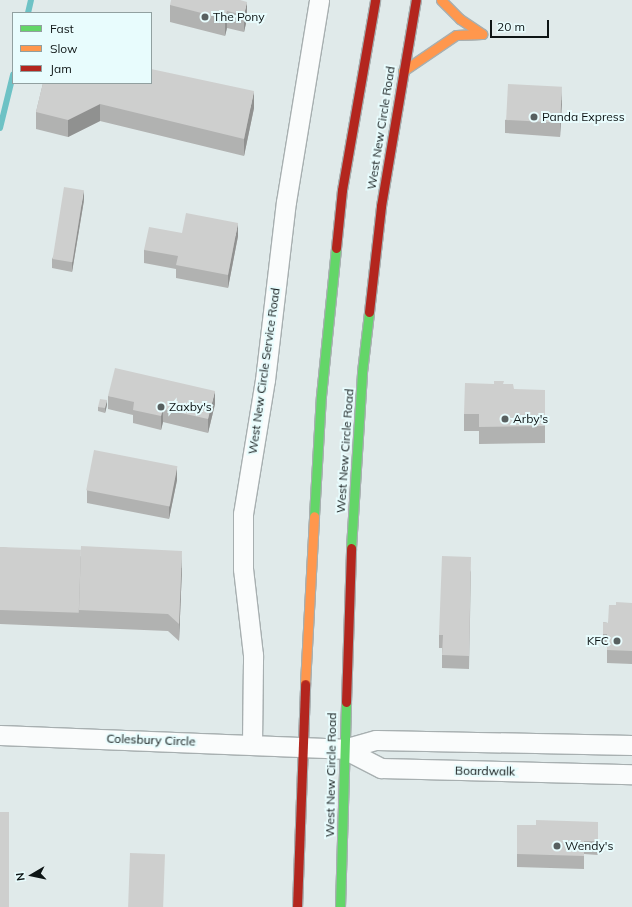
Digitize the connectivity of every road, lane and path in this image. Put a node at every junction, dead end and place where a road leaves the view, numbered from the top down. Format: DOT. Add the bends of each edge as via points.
graph roads {
  1 [pos="319,0"];
  2 [pos="375,0"];
  3 [pos="416,0"];
  4 [pos="441,0"];
  5 [pos="403,71"];
  6 [pos="0,735"];
  7 [pos="252,744"];
  8 [pos="632,745"];
  9 [pos="302,746"];
  10 [pos="344,749"];
  11 [pos="632,774"];
  12 [pos="297,907"];
  13 [pos="340,907"];
  1 -- 7 [label="street, West New Circle Service Road" via="286,202 265,380 242,514 243,569 253,655"];
  2 -- 9 [label="highway" via="357,97 334,251 321,396"];
  3 -- 5 [label="highway, West New Circle Road"];
  4 -- 5 [label="highway" via="460,19 482,34 456,35"];
  5 -- 10 [label="highway, West New Circle Road" via="381,206 362,372 352,509"];
  6 -- 7 [label="street, Colesbury Circle"];
  7 -- 9 [label="street, Colesbury Circle"];
  8 -- 10 [label="street, Boardwalk" via="376,740"];
  9 -- 10 [label="street, Boardwalk"];
  9 -- 12 [label="highway"];
  10 -- 11 [label="street, Boardwalk" via="381,768"];
  10 -- 13 [label="highway, West New Circle Road"];
}
